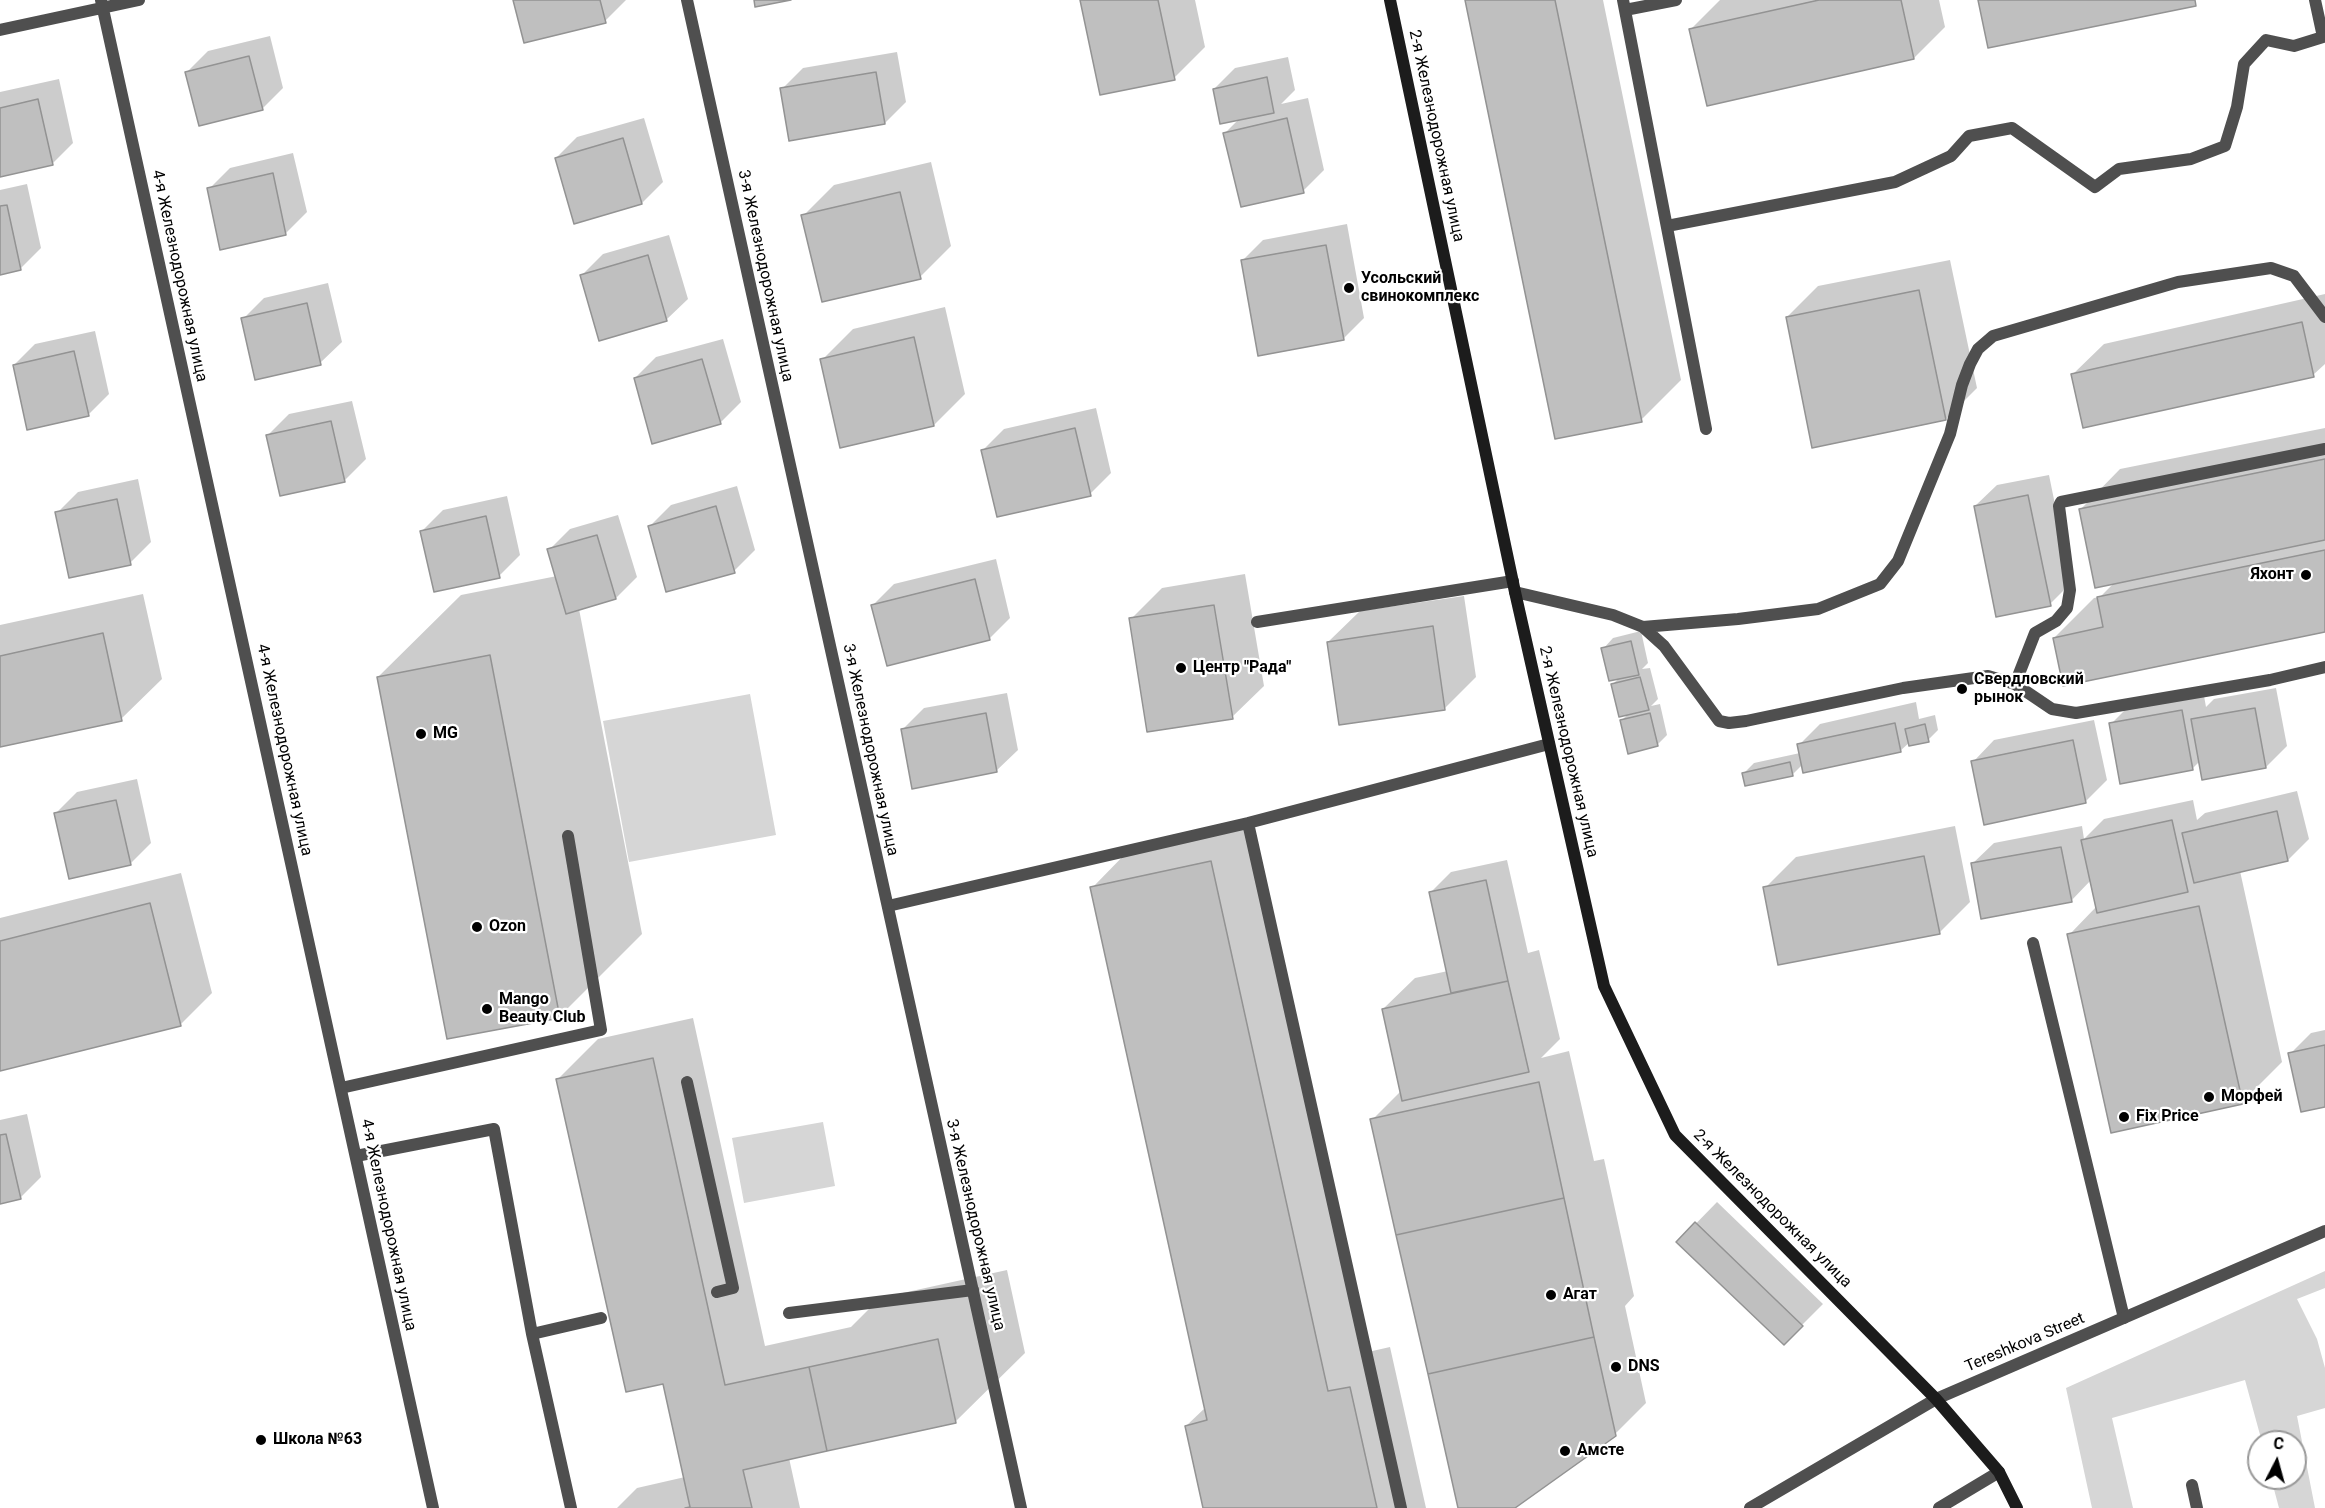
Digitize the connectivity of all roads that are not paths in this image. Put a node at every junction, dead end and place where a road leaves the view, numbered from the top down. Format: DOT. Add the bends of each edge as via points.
graph roads {
  1 [pos="139,0"];
  2 [pos="687,0"];
  3 [pos="1390,0"];
  4 [pos="1676,0"];
  5 [pos="2315,0"];
  6 [pos="102,4"];
  7 [pos="1624,5"];
  8 [pos="0,30"];
  9 [pos="2324,38"];
  10 [pos="1666,226"];
  11 [pos="2325,317"];
  12 [pos="1706,429"];
  13 [pos="2325,449"];
  14 [pos="1514,586"];
  15 [pos="1257,622"];
  16 [pos="1643,627"];
  17 [pos="2325,668"];
  18 [pos="2015,684"];
  19 [pos="1549,744"];
  20 [pos="1248,823"];
  21 [pos="568,837"];
  22 [pos="888,906"];
  23 [pos="2033,943"];
  24 [pos="687,1082"];
  25 [pos="341,1088"];
  26 [pos="356,1156"];
  27 [pos="2325,1231"];
  28 [pos="973,1290"];
  29 [pos="717,1292"];
  30 [pos="789,1313"];
  31 [pos="601,1318"];
  32 [pos="2124,1318"];
  33 [pos="532,1334"];
  34 [pos="1936,1399"];
  35 [pos="1999,1472"];
  36 [pos="2192,1485"];
  37 [pos="434,1508"];
  38 [pos="572,1508"];
  39 [pos="1021,1508"];
  40 [pos="1401,1508"];
  41 [pos="1750,1508"];
  42 [pos="1939,1508"];
  43 [pos="2017,1508"];
  44 [pos="2197,1508"];
  1 -- 6 [label="street"];
  2 -- 22 [label="street, 3-я Железнодорожная улица"];
  3 -- 14 [label="main road, 2-я Железнодорожная улица"];
  4 -- 7 [label="street"];
  5 -- 9 [label="street"];
  6 -- 8 [label="street"];
  6 -- 25 [label="street, 4-я Железнодорожная улица"];
  7 -- 10 [label="street"];
  9 -- 10 [label="street" via="2294,46 2266,40 2244,64 2237,107 2224,146 2191,159 2119,169 2095,187 2012,128 1969,136 1951,156 1895,182"];
  10 -- 12 [label="street"];
  11 -- 16 [label="street" via="2294,276 2271,268 2178,282 1993,336 1978,349 1970,364 1950,434 1898,561 1880,584 1818,609"];
  13 -- 18 [label="street" via="2061,502 2070,590 2067,608 2056,621 2035,633"];
  14 -- 15 [label="street"];
  14 -- 16 [label="street"];
  14 -- 19 [label="main road, 2-я Железнодорожная улица"];
  16 -- 18 [label="street" via="1664,646 1719,721 1729,723 1903,688 1988,676"];
  17 -- 18 [label="street" via="2076,713 2052,709"];
  19 -- 20 [label="street"];
  19 -- 34 [label="main road, 2-я Железнодорожная улица" via="1604,986 1675,1135"];
  20 -- 22 [label="street"];
  20 -- 40 [label="street"];
  21 -- 25 [label="street" via="601,1030"];
  22 -- 28 [label="street, 3-я Железнодорожная улица"];
  23 -- 32 [label="street"];
  24 -- 29 [label="street" via="733,1288"];
  25 -- 26 [label="street, 4-я Железнодорожная улица"];
  26 -- 33 [label="street" via="494,1129"];
  26 -- 37 [label="street, 4-я Железнодорожная улица"];
  27 -- 32 [label="street, Tereshkova Street"];
  28 -- 30 [label="street"];
  28 -- 39 [label="street, 3-я Железнодорожная улица"];
  31 -- 33 [label="street"];
  32 -- 34 [label="street, Tereshkova Street"];
  33 -- 38 [label="street"];
  34 -- 35 [label="main road, 2-я Железнодорожная улица"];
  34 -- 41 [label="street, Tereshkova Street"];
  35 -- 42 [label="street"];
  35 -- 43 [label="main road, 2-я Железнодорожная улица"];
  36 -- 44 [label="street"];
}
